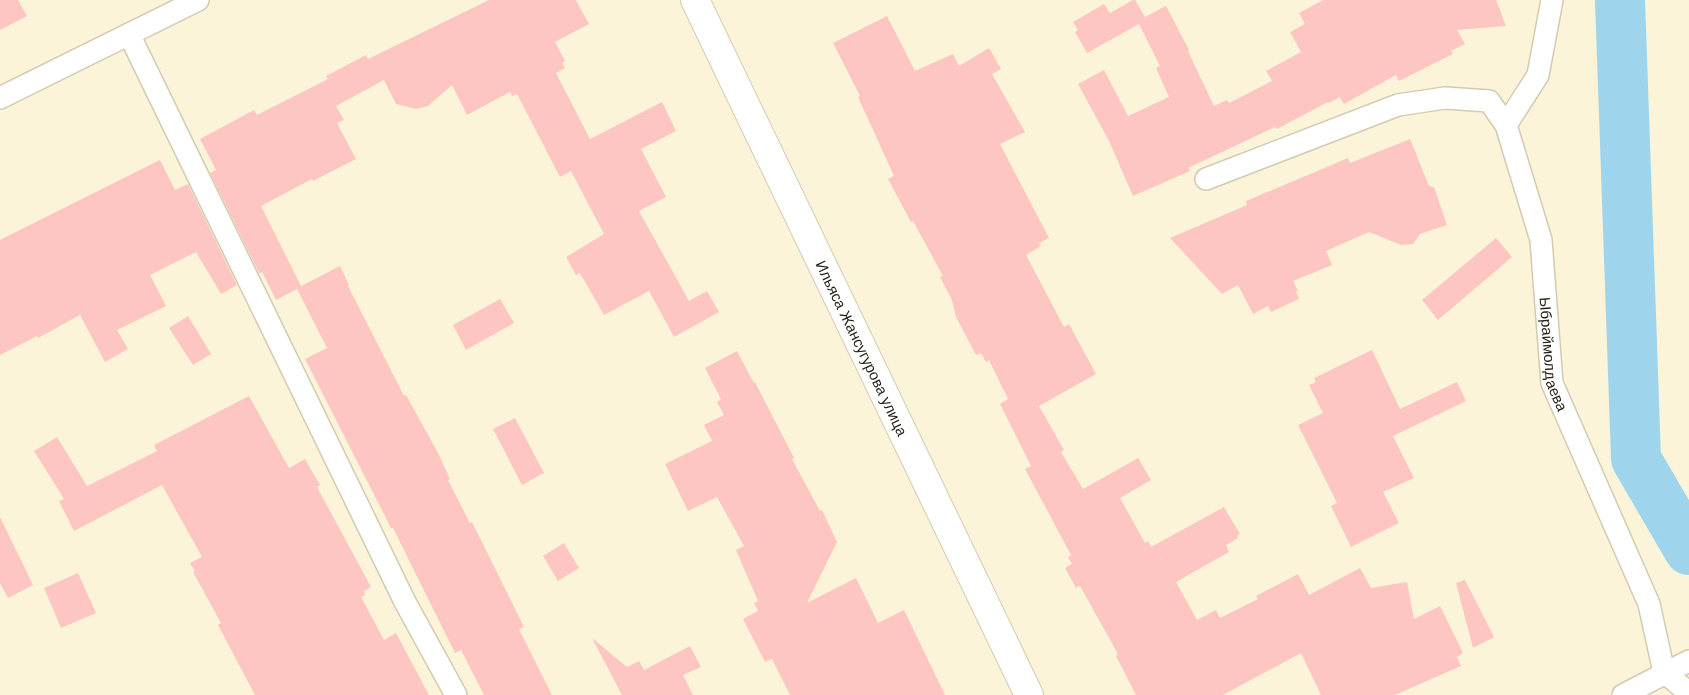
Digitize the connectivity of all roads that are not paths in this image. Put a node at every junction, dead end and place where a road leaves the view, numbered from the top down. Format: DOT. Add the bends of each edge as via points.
graph roads {
  1 [pos="198,0"];
  2 [pos="695,0"];
  3 [pos="1552,0"];
  4 [pos="129,34"];
  5 [pos="0,98"];
  6 [pos="1506,125"];
  7 [pos="1206,180"];
  8 [pos="1689,661"];
  9 [pos="1664,672"];
  10 [pos="1689,693"];
  11 [pos="456,695"];
  12 [pos="1029,695"];
  13 [pos="1623,695"];
  1 -- 4 [label="street"];
  2 -- 12 [label="street, Ильяса Жансугурова улица"];
  3 -- 6 [label="street" via="1538,74"];
  4 -- 5 [label="street"];
  4 -- 11 [label="street" via="405,602"];
  6 -- 7 [label="street, Ыбраймолдаева" via="1489,101 1445,98 1398,105"];
  6 -- 9 [label="street, Ыбраймолдаева" via="1540,240 1552,383 1649,604"];
  8 -- 9 [label="street"];
  9 -- 10 [label="street"];
  9 -- 13 [label="street"];
}
